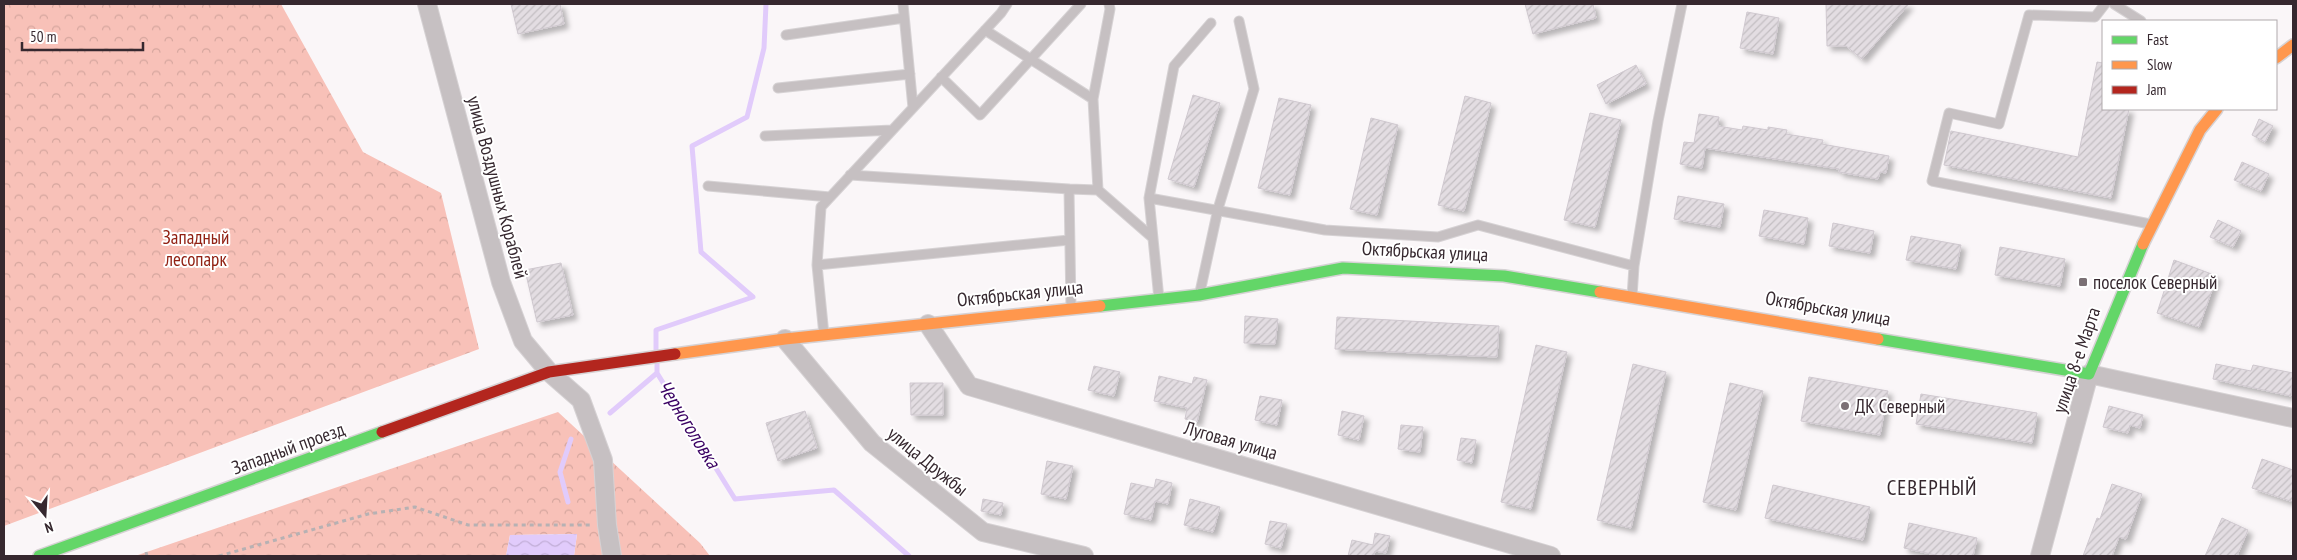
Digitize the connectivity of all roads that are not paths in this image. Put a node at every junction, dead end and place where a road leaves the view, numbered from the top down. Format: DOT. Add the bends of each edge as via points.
graph roads {
  1 [pos="427,4"];
  2 [pos="903,4"];
  3 [pos="1007,4"];
  4 [pos="1081,4"];
  5 [pos="1109,4"];
  6 [pos="1682,4"];
  7 [pos="2105,4"];
  8 [pos="2114,4"];
  9 [pos="904,18"];
  10 [pos="2140,20"];
  11 [pos="1239,21"];
  12 [pos="1211,23"];
  13 [pos="985,30"];
  14 [pos="786,35"];
  15 [pos="2293,46"];
  16 [pos="2277,57"];
  17 [pos="1032,60"];
  18 [pos="910,74"];
  19 [pos="941,77"];
  20 [pos="778,88"];
  21 [pos="1094,99"];
  22 [pos="913,108"];
  23 [pos="2216,110"];
  24 [pos="892,130"];
  25 [pos="765,136"];
  26 [pos="850,175"];
  27 [pos="708,186"];
  28 [pos="1069,189"];
  29 [pos="1098,190"];
  30 [pos="830,197"];
  31 [pos="1149,198"];
  32 [pos="1218,209"];
  33 [pos="2152,224"];
  34 [pos="1153,238"];
  35 [pos="1070,240"];
  36 [pos="817,265"];
  37 [pos="1634,266"];
  38 [pos="1199,295"];
  39 [pos="1632,297"];
  40 [pos="1159,299"];
  41 [pos="1071,309"];
  42 [pos="928,324"];
  43 [pos="824,335"];
  44 [pos="785,339"];
  45 [pos="549,372"];
  46 [pos="2089,374"];
  47 [pos="2293,418"];
  48 [pos="39,556"];
  49 [pos="612,556"];
  50 [pos="1084,556"];
  51 [pos="1551,556"];
  52 [pos="2040,556"];
  1 -- 45 [label="street, улица Воздушных Кораблей" via="501,282 523,341"];
  2 -- 9 [label="lane"];
  3 -- 13 [label="lane"];
  4 -- 17 [label="lane"];
  5 -- 21 [label="lane"];
  6 -- 37 [label="lane"];
  7 -- 33 [label="lane" via="2095,17 2029,15 1999,124 1949,113 1932,181"];
  8 -- 10 [label="lane"];
  9 -- 14 [label="lane"];
  9 -- 18 [label="lane"];
  11 -- 32 [label="lane" via="1254,89"];
  12 -- 31 [label="lane" via="1174,66"];
  13 -- 17 [label="lane"];
  13 -- 19 [label="lane"];
  15 -- 16 [label="street"];
  17 -- 19 [label="lane" via="980,115"];
  17 -- 21 [label="lane"];
  18 -- 20 [label="lane"];
  18 -- 22 [label="lane"];
  19 -- 22 [label="lane"];
  21 -- 29 [label="lane"];
  22 -- 24 [label="lane"];
  23 -- 33 [label="street, улица 8-е Марта" via="2200,130"];
  24 -- 25 [label="lane"];
  24 -- 26 [label="lane"];
  26 -- 28 [label="lane"];
  26 -- 30 [label="lane"];
  27 -- 30 [label="lane"];
  28 -- 29 [label="lane"];
  28 -- 35 [label="lane"];
  29 -- 34 [label="lane"];
  30 -- 36 [label="lane" via="821,207"];
  31 -- 32 [label="lane"];
  31 -- 34 [label="lane"];
  32 -- 37 [label="lane" via="1325,230 1438,237 1478,225"];
  32 -- 38 [label="lane"];
  33 -- 46 [label="street, улица 8-е Марта"];
  34 -- 40 [label="lane"];
  35 -- 36 [label="lane"];
  35 -- 41 [label="lane"];
  36 -- 43 [label="lane"];
  37 -- 39 [label="lane"];
  38 -- 39 [label="street, Октябрьская улица" via="1343,268 1504,276"];
  38 -- 40 [label="street, Октябрьская улица"];
  39 -- 46 [label="street, Октябрьская улица"];
  40 -- 41 [label="street, Октябрьская улица"];
  41 -- 42 [label="street, Октябрьская улица"];
  42 -- 43 [label="street, Октябрьская улица"];
  42 -- 51 [label="street, Луговая улица" via="970,386"];
  43 -- 44 [label="street, Октябрьская улица"];
  44 -- 45 [label="street, Октябрьская улица"];
  44 -- 50 [label="street, улица Дружбы" via="872,444 983,532"];
  45 -- 48 [label="street, Западный проезд"];
  45 -- 49 [label="street, улица Воздушных Кораблей" via="581,400 603,460"];
  46 -- 47 [label="street, Октябрьская улица"];
  46 -- 52 [label="street, улица 8-е Марта"];
}
